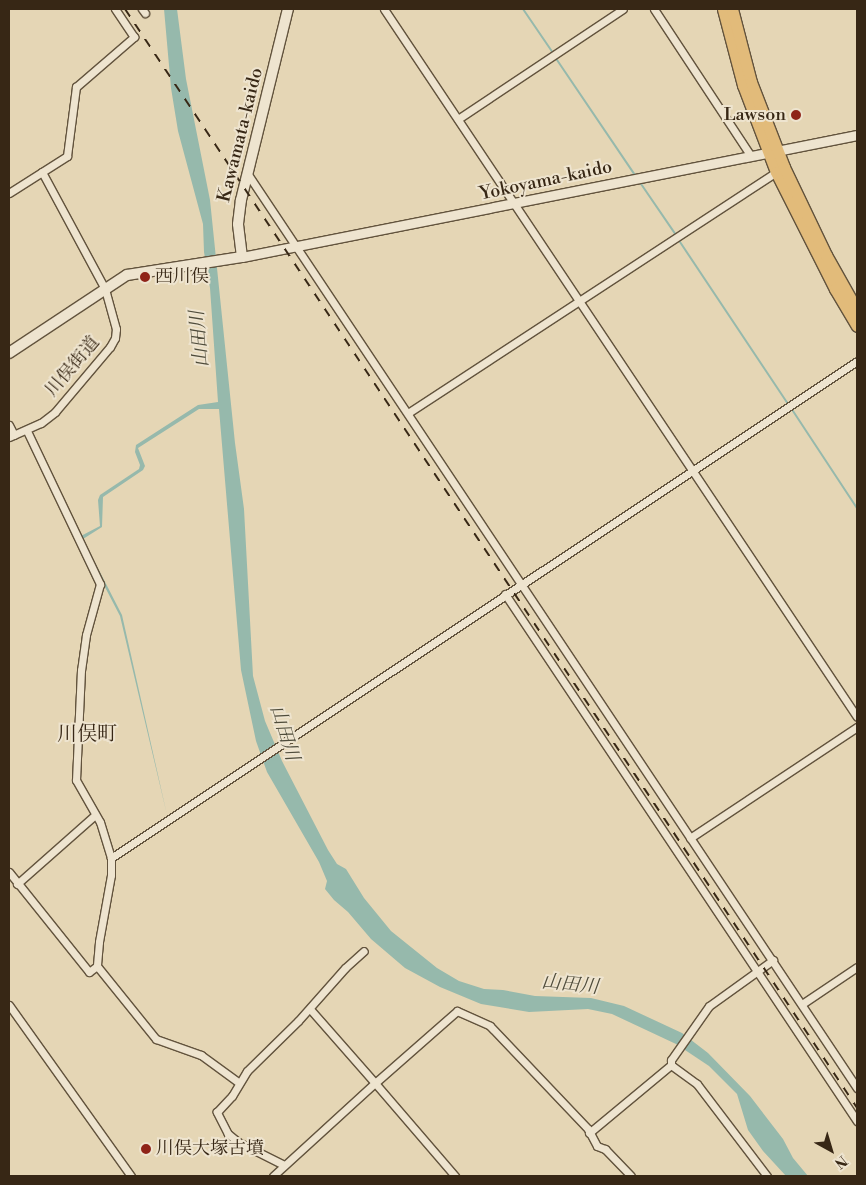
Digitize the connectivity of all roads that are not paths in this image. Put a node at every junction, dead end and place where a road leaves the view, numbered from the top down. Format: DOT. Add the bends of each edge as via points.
graph roads {
  1 [pos="115,9"];
  2 [pos="288,9"];
  3 [pos="384,9"];
  4 [pos="623,9"];
  5 [pos="654,9"];
  6 [pos="723,9"];
  7 [pos="732,9"];
  8 [pos="458,119"];
  9 [pos="857,136"];
  10 [pos="773,151"];
  11 [pos="751,156"];
  12 [pos="780,169"];
  13 [pos="42,172"];
  14 [pos="247,173"];
  15 [pos="9,193"];
  16 [pos="515,204"];
  17 [pos="297,248"];
  18 [pos="242,257"];
  19 [pos="105,290"];
  20 [pos="580,299"];
  21 [pos="857,310"];
  22 [pos="857,326"];
  23 [pos="9,353"];
  24 [pos="857,361"];
  25 [pos="408,413"];
  26 [pos="9,425"];
  27 [pos="27,431"];
  28 [pos="11,436"];
  29 [pos="692,469"];
  30 [pos="522,583"];
  31 [pos="505,594"];
  32 [pos="857,717"];
  33 [pos="857,727"];
  34 [pos="96,815"];
  35 [pos="690,838"];
  36 [pos="110,858"];
  37 [pos="9,872"];
  38 [pos="17,884"];
  39 [pos="364,951"];
  40 [pos="773,960"];
  41 [pos="97,966"];
  42 [pos="857,967"];
  43 [pos="757,970"];
  44 [pos="802,1004"];
  45 [pos="9,1005"];
  46 [pos="310,1009"];
  47 [pos="671,1063"];
  48 [pos="238,1082"];
  49 [pos="374,1083"];
  50 [pos="857,1088"];
  51 [pos="857,1121"];
  52 [pos="590,1133"];
  53 [pos="284,1165"];
  54 [pos="131,1176"];
  55 [pos="273,1176"];
  56 [pos="455,1176"];
  57 [pos="631,1176"];
  58 [pos="767,1176"];
  1 -- 13 [label="street" via="134,37 76,87 67,156"];
  2 -- 14 [label="main road, Kawamata-kaido"];
  3 -- 8 [label="street"];
  4 -- 8 [label="street"];
  5 -- 11 [label="street"];
  6 -- 10 [label="main road" via="743,85"];
  7 -- 10 [label="main road"];
  8 -- 16 [label="street"];
  9 -- 10 [label="street, Yokoyama-kaido"];
  10 -- 11 [label="street, Yokoyama-kaido"];
  10 -- 12 [label="main road"];
  11 -- 16 [label="street, Yokoyama-kaido"];
  12 -- 20 [label="street"];
  12 -- 21 [label="main road"];
  12 -- 22 [label="main road" via="834,289"];
  13 -- 15 [label="street"];
  13 -- 19 [label="street"];
  14 -- 17 [label="street"];
  14 -- 18 [label="main road, Kawamata-kaido" via="238,224"];
  16 -- 17 [label="street, Yokoyama-kaido"];
  16 -- 20 [label="street"];
  17 -- 18 [label="street, Yokoyama-kaido"];
  17 -- 25 [label="street"];
  18 -- 19 [label="main road" via="127,275"];
  19 -- 23 [label="main road"];
  19 -- 27 [label="street, 川俣街道" via="116,338 55,412"];
  20 -- 25 [label="street"];
  20 -- 29 [label="street"];
  24 -- 29 [label="street"];
  25 -- 30 [label="street"];
  26 -- 28 [label="street"];
  27 -- 28 [label="street, 川俣街道"];
  27 -- 34 [label="street" via="100,584 80,670 76,780"];
  29 -- 30 [label="street"];
  29 -- 32 [label="street"];
  30 -- 31 [label="street"];
  30 -- 35 [label="street"];
  31 -- 36 [label="street"];
  31 -- 43 [label="street"];
  33 -- 35 [label="street"];
  34 -- 36 [label="street"];
  34 -- 38 [label="street"];
  35 -- 40 [label="street"];
  36 -- 41 [label="street" via="111,874 98,942"];
  37 -- 38 [label="street"];
  38 -- 41 [label="street" via="89,972"];
  39 -- 46 [label="street"];
  40 -- 43 [label="street"];
  40 -- 44 [label="street"];
  41 -- 48 [label="street" via="156,1039 201,1055"];
  42 -- 44 [label="street"];
  43 -- 47 [label="street" via="709,1006"];
  43 -- 51 [label="street"];
  44 -- 50 [label="street"];
  45 -- 54 [label="street"];
  46 -- 48 [label="street"];
  46 -- 49 [label="street"];
  47 -- 52 [label="street"];
  47 -- 58 [label="street" via="697,1084"];
  48 -- 53 [label="street" via="232,1096 217,1112 228,1134"];
  49 -- 52 [label="street" via="457,1011 490,1026 504,1038"];
  49 -- 53 [label="street"];
  49 -- 56 [label="street"];
  52 -- 57 [label="street" via="597,1146 605,1149"];
  53 -- 55 [label="street"];
}
